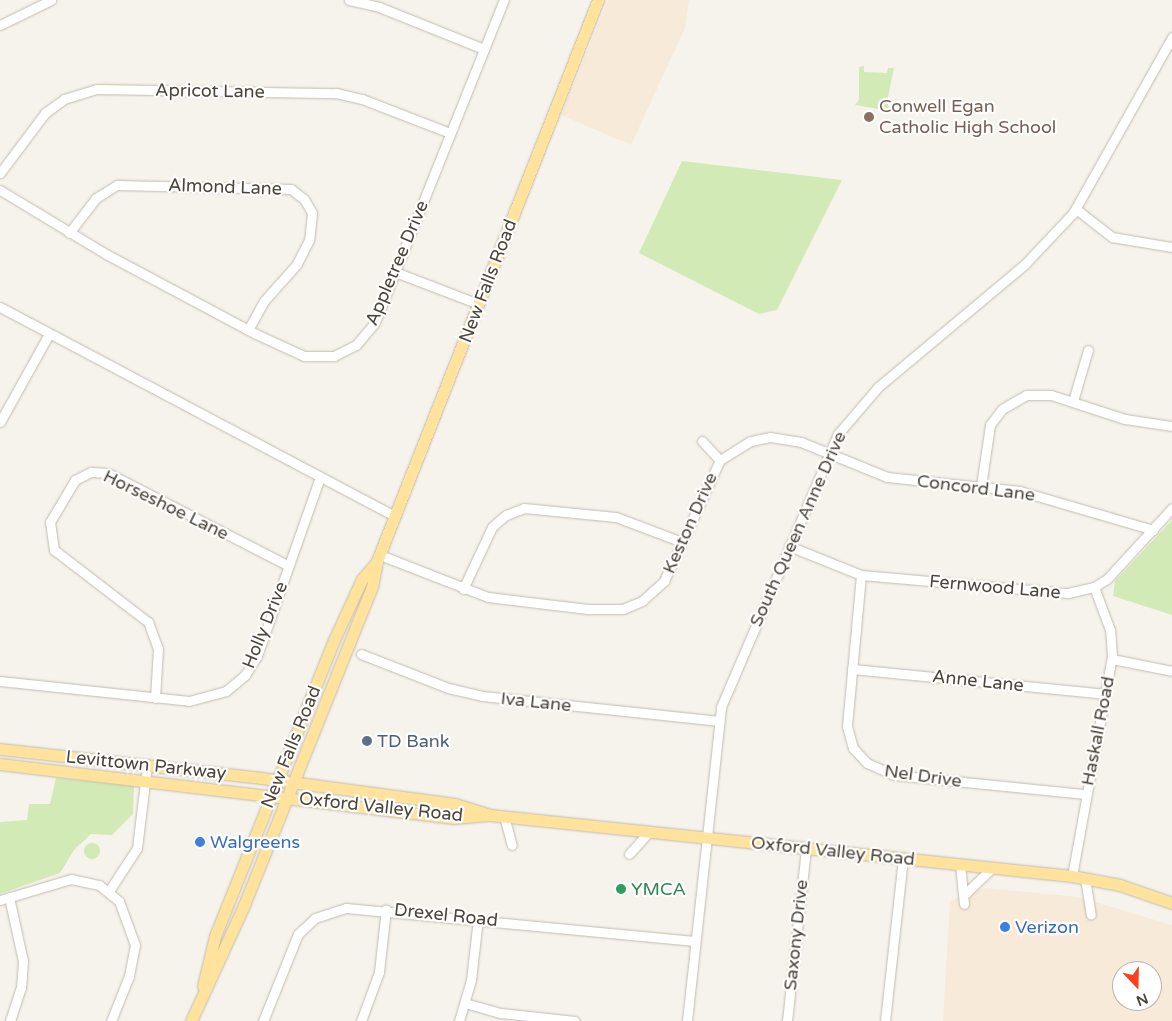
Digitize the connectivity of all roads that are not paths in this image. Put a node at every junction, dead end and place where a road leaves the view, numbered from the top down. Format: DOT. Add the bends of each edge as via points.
graph roads {
  1 [pos="51,0"];
  2 [pos="349,0"];
  3 [pos="504,0"];
  4 [pos="598,0"];
  5 [pos="0,25"];
  6 [pos="1172,36"];
  7 [pos="484,48"];
  8 [pos="450,133"];
  9 [pos="0,173"];
  10 [pos="0,190"];
  11 [pos="1076,210"];
  12 [pos="69,233"];
  13 [pos="1172,247"];
  14 [pos="395,272"];
  15 [pos="479,304"];
  16 [pos="0,307"];
  17 [pos="248,330"];
  18 [pos="49,334"];
  19 [pos="1088,350"];
  20 [pos="1073,401"];
  21 [pos="0,422"];
  22 [pos="1172,426"];
  23 [pos="702,441"];
  24 [pos="828,454"];
  25 [pos="720,460"];
  26 [pos="320,477"];
  27 [pos="981,486"];
  28 [pos="1172,508"];
  29 [pos="396,516"];
  30 [pos="1153,530"];
  31 [pos="682,542"];
  32 [pos="789,546"];
  33 [pos="378,558"];
  34 [pos="289,566"];
  35 [pos="861,575"];
  36 [pos="1094,587"];
  37 [pos="463,589"];
  38 [pos="361,654"];
  39 [pos="1112,659"];
  40 [pos="852,669"];
  41 [pos="1172,671"];
  42 [pos="0,682"];
  43 [pos="1105,694"];
  44 [pos="155,698"];
  45 [pos="718,721"];
  46 [pos="0,749"];
  47 [pos="0,764"];
  48 [pos="147,765"];
  49 [pos="146,781"];
  50 [pos="278,781"];
  51 [pos="292,783"];
  52 [pos="272,794"];
  53 [pos="1086,794"];
  54 [pos="287,796"];
  55 [pos="490,815"];
  56 [pos="504,816"];
  57 [pos="648,833"];
  58 [pos="705,839"];
  59 [pos="512,845"];
  60 [pos="806,849"];
  61 [pos="629,854"];
  62 [pos="902,858"];
  63 [pos="960,864"];
  64 [pos="993,867"];
  65 [pos="1072,876"];
  66 [pos="1085,878"];
  67 [pos="109,891"];
  68 [pos="966,893"];
  69 [pos="4,899"];
  70 [pos="1172,903"];
  71 [pos="964,904"];
  72 [pos="386,909"];
  73 [pos="1091,915"];
  74 [pos="478,919"];
  75 [pos="694,941"];
  76 [pos="200,996"];
  77 [pos="465,1003"];
  78 [pos="10,1021"];
  79 [pos="111,1021"];
  80 [pos="191,1021"];
  81 [pos="263,1021"];
  82 [pos="361,1021"];
  83 [pos="459,1021"];
  84 [pos="575,1021"];
  85 [pos="687,1021"];
  86 [pos="787,1021"];
  87 [pos="885,1021"];
  1 -- 5 [label="street"];
  2 -- 7 [label="street" via="379,7"];
  3 -- 7 [label="street, Appletree Drive"];
  4 -- 15 [label="main road, New Falls Road"];
  6 -- 11 [label="street, South Queen Anne Drive"];
  7 -- 8 [label="street, Appletree Drive"];
  8 -- 9 [label="street, Apricot Lane" via="362,99 336,93 97,89 64,99 45,113"];
  8 -- 14 [label="street, Appletree Drive"];
  10 -- 12 [label="street, Appletree Drive"];
  11 -- 13 [label="street" via="1112,237"];
  11 -- 24 [label="street, South Queen Anne Drive" via="1024,266 860,405"];
  12 -- 17 [label="street, Appletree Drive"];
  12 -- 17 [label="street, Almond Lane" via="96,198 117,185 291,189 312,213 309,240 297,264 264,301"];
  14 -- 15 [label="street"];
  14 -- 17 [label="street, Appletree Drive" via="371,329 356,345 334,356 315,358 294,353"];
  15 -- 29 [label="main road, New Falls Road"];
  16 -- 18 [label="street"];
  18 -- 21 [label="street"];
  18 -- 26 [label="street"];
  19 -- 20 [label="street"];
  20 -- 22 [label="street" via="1125,419"];
  20 -- 27 [label="street" via="1026,395 1002,409 987,432"];
  23 -- 25 [label="street"];
  24 -- 25 [label="street, Keston Drive" via="791,439 770,437 744,445"];
  24 -- 27 [label="street, Concord Lane" via="887,477"];
  24 -- 32 [label="street, South Queen Anne Drive"];
  25 -- 31 [label="street, Keston Drive"];
  26 -- 29 [label="street"];
  26 -- 34 [label="street, Holly Drive"];
  27 -- 30 [label="street, Concord Lane" via="1041,496"];
  28 -- 30 [label="street, Fernwood Lane"];
  29 -- 33 [label="main road, New Falls Road"];
  30 -- 36 [label="street, Fernwood Lane" via="1122,566"];
  31 -- 37 [label="street, Keston Drive" via="660,586 642,601 622,609 502,600"];
  31 -- 37 [label="street" via="616,516 524,508 506,514 492,527"];
  32 -- 35 [label="street, Fernwood Lane"];
  32 -- 45 [label="street, South Queen Anne Drive"];
  33 -- 37 [label="street, Keston Drive"];
  33 -- 50 [label="main road, New Falls Road" via="362,579 338,631"];
  33 -- 51 [label="main road, New Falls Road" via="372,587"];
  34 -- 44 [label="street, Holly Drive" via="245,675 213,698"];
  34 -- 44 [label="street, Horseshoe Lane" via="108,473 91,472 75,480 50,522 54,550 148,622 158,649"];
  35 -- 36 [label="street, Fernwood Lane" via="1047,594"];
  35 -- 40 [label="street, Nel Drive"];
  36 -- 39 [label="street, Haskall Road" via="1110,630"];
  38 -- 45 [label="street, Iva Lane" via="448,688 482,696"];
  39 -- 41 [label="street"];
  39 -- 43 [label="street, Haskall Road"];
  40 -- 43 [label="street, Anne Lane"];
  40 -- 53 [label="street, Nel Drive" via="847,730 853,748 872,768 894,775"];
  42 -- 44 [label="street, Holly Drive"];
  43 -- 53 [label="street, Haskall Road"];
  45 -- 58 [label="street, South Queen Anne Drive"];
  46 -- 48 [label="main road, Levittown Parkway"];
  47 -- 49 [label="main road, Levittown Parkway"];
  48 -- 49 [label="street"];
  48 -- 50 [label="main road, Levittown Parkway"];
  49 -- 52 [label="main road, Levittown Parkway"];
  49 -- 67 [label="street" via="137,848"];
  50 -- 51 [label="main road, Levittown Parkway"];
  50 -- 52 [label="main road, New Falls Road"];
  51 -- 54 [label="main road, New Falls Road"];
  51 -- 55 [label="main road, Oxford Valley Road" via="455,804"];
  52 -- 54 [label="main road, Oxford Valley Road"];
  52 -- 76 [label="main road, New Falls Road" via="215,936"];
  53 -- 65 [label="street, Haskall Road"];
  54 -- 55 [label="main road, Oxford Valley Road" via="454,818"];
  54 -- 76 [label="main road, New Falls Road"];
  55 -- 56 [label="main road, Oxford Valley Road"];
  56 -- 57 [label="main road, Oxford Valley Road"];
  56 -- 59 [label="street"];
  57 -- 58 [label="main road, Oxford Valley Road"];
  57 -- 61 [label="street"];
  58 -- 60 [label="main road, Oxford Valley Road"];
  58 -- 75 [label="street, South Queen Anne Drive"];
  60 -- 62 [label="main road, Oxford Valley Road"];
  60 -- 86 [label="street, Saxony Drive"];
  62 -- 63 [label="main road, Oxford Valley Road"];
  62 -- 87 [label="street"];
  63 -- 64 [label="main road, Oxford Valley Road"];
  63 -- 68 [label="street"];
  64 -- 65 [label="main road, Oxford Valley Road"];
  64 -- 68 [label="street"];
  65 -- 66 [label="main road, Oxford Valley Road"];
  66 -- 70 [label="main road, Oxford Valley Road"];
  66 -- 73 [label="street"];
  67 -- 69 [label="street" via="89,881 71,879"];
  67 -- 79 [label="street" via="125,911 135,945 129,976"];
  68 -- 71 [label="street"];
  69 -- 78 [label="street" via="24,961 21,987"];
  72 -- 74 [label="street, Drexel Road"];
  72 -- 81 [label="street, Drexel Road" via="331,911 305,926 291,948"];
  72 -- 82 [label="street" via="379,972"];
  74 -- 75 [label="street, Drexel Road"];
  74 -- 77 [label="street"];
  75 -- 85 [label="street, South Queen Anne Drive"];
  76 -- 80 [label="main road, New Falls Road"];
  77 -- 83 [label="street"];
  77 -- 84 [label="street" via="501,1013"];
}
